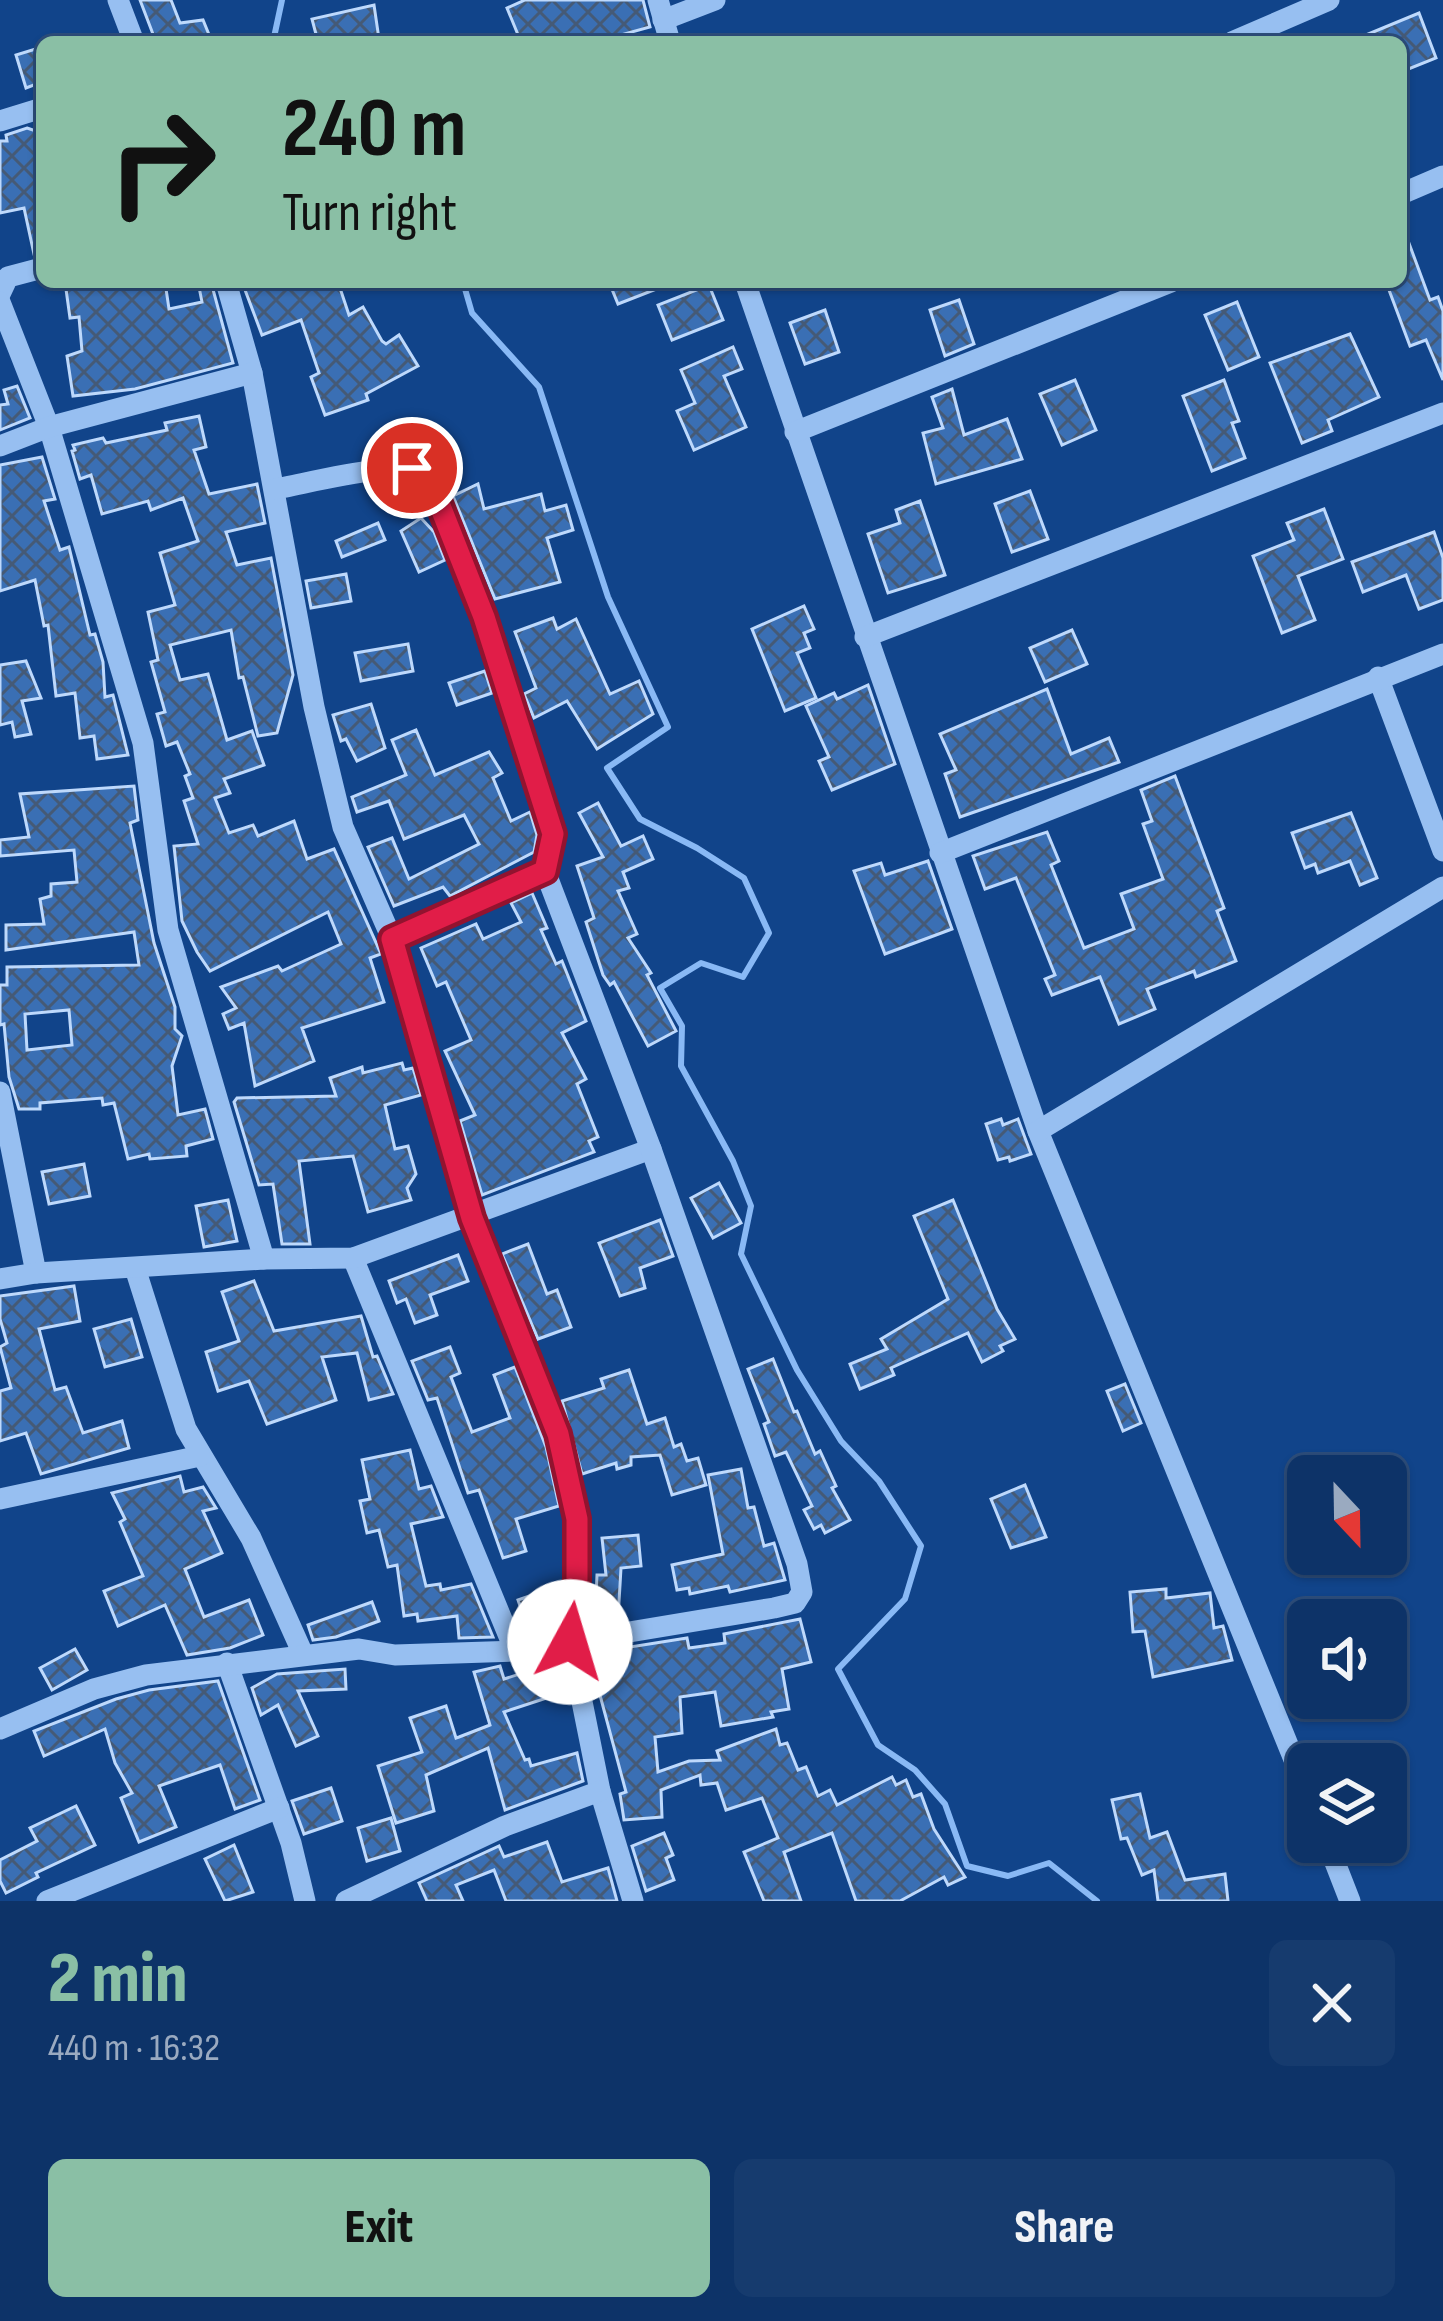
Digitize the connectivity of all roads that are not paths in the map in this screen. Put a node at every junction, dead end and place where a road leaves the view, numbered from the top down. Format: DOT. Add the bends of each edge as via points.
graph roads {
  1 [pos="118,0"];
  2 [pos="715,0"];
  3 [pos="1329,0"];
  4 [pos="664,21"];
  5 [pos="132,36"];
  6 [pos="1246,36"];
  7 [pos="36,110"];
  8 [pos="0,121"];
  9 [pos="1443,176"];
  10 [pos="1407,191"];
  11 [pos="36,270"];
  12 [pos="228,288"];
  13 [pos="747,288"];
  14 [pos="1156,288"];
  15 [pos="0,298"];
  16 [pos="252,373"];
  17 [pos="1443,413"];
  18 [pos="49,427"];
  19 [pos="795,431"];
  20 [pos="0,446"];
  21 [pos="275,489"];
  22 [pos="866,637"];
  23 [pos="1443,654"];
  24 [pos="1378,677"];
  25 [pos="1443,851"];
  26 [pos="940,853"];
  27 [pos="545,871"];
  28 [pos="1443,887"];
  29 [pos="392,939"];
  30 [pos="0,1092"];
  31 [pos="1038,1131"];
  32 [pos="651,1149"];
  33 [pos="472,1218"];
  34 [pos="353,1258"];
  35 [pos="264,1259"];
  36 [pos="135,1268"];
  37 [pos="36,1273"];
  38 [pos="0,1279"];
  39 [pos="200,1456"];
  40 [pos="0,1499"];
  41 [pos="570,1642"];
  42 [pos="515,1651"];
  43 [pos="303,1654"];
  44 [pos="227,1663"];
  45 [pos="0,1729"];
  46 [pos="1288,1743"];
  47 [pos="600,1791"];
  48 [pos="279,1808"];
  49 [pos="1335,1863"];
  50 [pos="47,1901"];
  51 [pos="304,1901"];
  52 [pos="346,1901"];
  53 [pos="633,1901"];
  54 [pos="1350,1901"];
  1 -- 5 [label="street"];
  2 -- 4 [label="street"];
  3 -- 6 [label="street"];
  7 -- 8 [label="street"];
  9 -- 10 [label="street"];
  11 -- 15 [label="street" via="8,277"];
  12 -- 16 [label="street"];
  13 -- 19 [label="street"];
  14 -- 19 [label="street"];
  15 -- 18 [label="street"];
  16 -- 18 [label="street"];
  16 -- 21 [label="street"];
  17 -- 22 [label="street"];
  18 -- 20 [label="street"];
  18 -- 35 [label="street" via="143,743 168,931"];
  19 -- 22 [label="street"];
  21 -- 27 [label="street" via="412,468 429,478 484,617 553,834"];
  21 -- 29 [label="street" via="344,827"];
  22 -- 26 [label="street"];
  23 -- 24 [label="street"];
  24 -- 25 [label="street"];
  24 -- 26 [label="street"];
  26 -- 31 [label="street"];
  27 -- 29 [label="street"];
  27 -- 32 [label="street"];
  28 -- 31 [label="street"];
  29 -- 33 [label="street"];
  30 -- 37 [label="street"];
  31 -- 46 [label="street"];
  32 -- 33 [label="street"];
  32 -- 41 [label="street" via="802,1592 795,1603"];
  33 -- 34 [label="street"];
  33 -- 41 [label="street" via="558,1434 577,1519"];
  34 -- 35 [label="street"];
  34 -- 42 [label="street"];
  35 -- 36 [label="street"];
  36 -- 37 [label="street"];
  36 -- 39 [label="street"];
  37 -- 38 [label="street"];
  39 -- 40 [label="street"];
  39 -- 43 [label="street" via="251,1538"];
  41 -- 42 [label="street"];
  41 -- 47 [label="street"];
  42 -- 43 [label="street"];
  43 -- 44 [label="street"];
  44 -- 45 [label="street" via="94,1688"];
  44 -- 48 [label="street"];
  47 -- 52 [label="street"];
  47 -- 53 [label="street"];
  48 -- 50 [label="street"];
  48 -- 51 [label="street"];
  49 -- 54 [label="street"];
}
